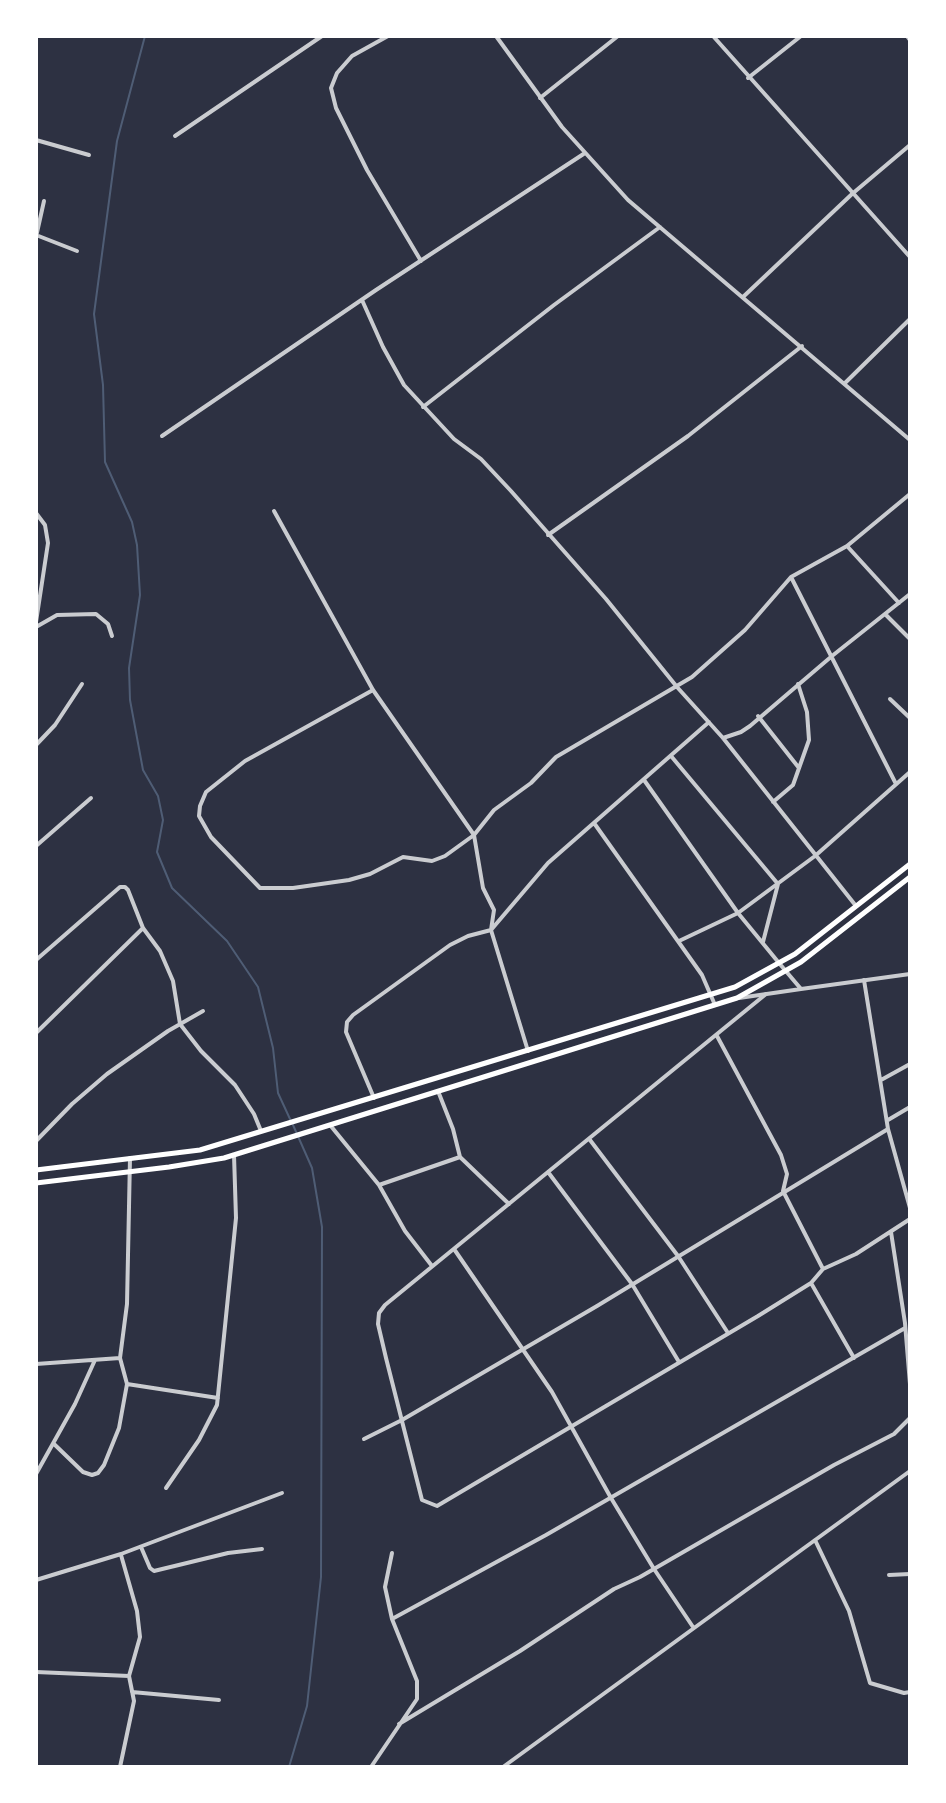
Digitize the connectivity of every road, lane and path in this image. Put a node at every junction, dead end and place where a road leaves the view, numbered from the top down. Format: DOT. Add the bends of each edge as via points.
graph roads {
  1 [pos="322,36"];
  2 [pos="388,36"];
  3 [pos="496,36"];
  4 [pos="618,36"];
  5 [pos="713,36"];
  6 [pos="801,36"];
  7 [pos="748,78"];
  8 [pos="540,98"];
  9 [pos="175,136"];
  10 [pos="36,140"];
  11 [pos="910,145"];
  12 [pos="585,153"];
  13 [pos="89,155"];
  14 [pos="852,194"];
  15 [pos="44,201"];
  16 [pos="661,227"];
  17 [pos="36,235"];
  18 [pos="77,251"];
  19 [pos="910,257"];
  20 [pos="421,261"];
  21 [pos="743,297"];
  22 [pos="362,300"];
  23 [pos="910,319"];
  24 [pos="802,346"];
  25 [pos="845,383"];
  26 [pos="423,407"];
  27 [pos="162,436"];
  28 [pos="910,440"];
  29 [pos="910,494"];
  30 [pos="274,511"];
  31 [pos="36,513"];
  32 [pos="548,535"];
  33 [pos="847,546"];
  34 [pos="791,577"];
  35 [pos="910,594"];
  36 [pos="899,603"];
  37 [pos="885,614"];
  38 [pos="36,624"];
  39 [pos="112,636"];
  40 [pos="910,639"];
  41 [pos="832,656"];
  42 [pos="82,684"];
  43 [pos="798,684"];
  44 [pos="677,687"];
  45 [pos="373,690"];
  46 [pos="890,699"];
  47 [pos="758,716"];
  48 [pos="910,718"];
  49 [pos="709,722"];
  50 [pos="723,738"];
  51 [pos="36,745"];
  52 [pos="671,756"];
  53 [pos="799,769"];
  54 [pos="910,772"];
  55 [pos="644,780"];
  56 [pos="896,784"];
  57 [pos="91,798"];
  58 [pos="773,802"];
  59 [pos="594,823"];
  60 [pos="474,835"];
  61 [pos="36,846"];
  62 [pos="815,856"];
  63 [pos="910,864"];
  64 [pos="910,877"];
  65 [pos="778,884"];
  66 [pos="856,906"];
  67 [pos="738,913"];
  68 [pos="143,928"];
  69 [pos="491,930"];
  70 [pos="679,941"];
  71 [pos="763,943"];
  72 [pos="36,960"];
  73 [pos="779,963"];
  74 [pos="787,972"];
  75 [pos="910,974"];
  76 [pos="864,980"];
  77 [pos="801,989"];
  78 [pos="712,994"];
  79 [pos="766,994"];
  80 [pos="737,998"];
  81 [pos="715,1005"];
  82 [pos="203,1011"];
  83 [pos="180,1024"];
  84 [pos="36,1033"];
  85 [pos="717,1036"];
  86 [pos="528,1051"];
  87 [pos="910,1064"];
  88 [pos="881,1080"];
  89 [pos="438,1091"];
  90 [pos="374,1098"];
  91 [pos="910,1107"];
  92 [pos="888,1120"];
  93 [pos="327,1126"];
  94 [pos="888,1129"];
  95 [pos="261,1132"];
  96 [pos="590,1140"];
  97 [pos="36,1141"];
  98 [pos="234,1155"];
  99 [pos="460,1157"];
  100 [pos="130,1158"];
  101 [pos="36,1170"];
  102 [pos="131,1172"];
  103 [pos="548,1172"];
  104 [pos="36,1183"];
  105 [pos="379,1185"];
  106 [pos="783,1191"];
  107 [pos="509,1204"];
  108 [pos="910,1208"];
  109 [pos="910,1219"];
  110 [pos="891,1232"];
  111 [pos="454,1249"];
  112 [pos="678,1256"];
  113 [pos="432,1266"];
  114 [pos="823,1269"];
  115 [pos="811,1283"];
  116 [pos="632,1284"];
  117 [pos="905,1328"];
  118 [pos="728,1333"];
  119 [pos="521,1350"];
  120 [pos="120,1358"];
  121 [pos="854,1359"];
  122 [pos="95,1360"];
  123 [pos="679,1362"];
  124 [pos="36,1364"];
  125 [pos="127,1384"];
  126 [pos="910,1384"];
  127 [pos="218,1398"];
  128 [pos="910,1418"];
  129 [pos="402,1420"];
  130 [pos="572,1426"];
  131 [pos="364,1439"];
  132 [pos="54,1444"];
  133 [pos="910,1471"];
  134 [pos="36,1474"];
  135 [pos="166,1488"];
  136 [pos="282,1493"];
  137 [pos="611,1498"];
  138 [pos="815,1540"];
  139 [pos="141,1547"];
  140 [pos="262,1549"];
  141 [pos="392,1553"];
  142 [pos="121,1554"];
  143 [pos="910,1566"];
  144 [pos="654,1569"];
  145 [pos="902,1574"];
  146 [pos="910,1574"];
  147 [pos="889,1575"];
  148 [pos="36,1580"];
  149 [pos="392,1619"];
  150 [pos="693,1627"];
  151 [pos="36,1672"];
  152 [pos="129,1676"];
  153 [pos="132,1692"];
  154 [pos="910,1692"];
  155 [pos="219,1700"];
  156 [pos="399,1724"];
  157 [pos="120,1767"];
  158 [pos="371,1767"];
  159 [pos="503,1767"];
  1 -- 9 [label="street"];
  2 -- 20 [label="street" via="352,56 331,88 367,170"];
  3 -- 8 [label="street"];
  4 -- 8 [label="street"];
  5 -- 7 [label="street"];
  6 -- 7 [label="street"];
  7 -- 14 [label="street"];
  8 -- 12 [label="street"];
  10 -- 13 [label="street"];
  11 -- 14 [label="street"];
  12 -- 16 [label="street"];
  12 -- 20 [label="street"];
  14 -- 19 [label="street"];
  14 -- 21 [label="street"];
  15 -- 17 [label="street"];
  16 -- 21 [label="street"];
  16 -- 26 [label="street"];
  17 -- 18 [label="street"];
  20 -- 22 [label="street"];
  21 -- 24 [label="street"];
  22 -- 26 [label="street" via="404,385"];
  22 -- 27 [label="street"];
  23 -- 25 [label="street"];
  24 -- 25 [label="street"];
  24 -- 32 [label="street" via="688,436"];
  25 -- 28 [label="street"];
  26 -- 32 [label="street" via="481,459"];
  29 -- 33 [label="street"];
  30 -- 45 [label="street"];
  31 -- 38 [label="street" via="48,543"];
  32 -- 44 [label="street"];
  33 -- 34 [label="street"];
  33 -- 36 [label="street"];
  34 -- 41 [label="street"];
  34 -- 44 [label="street" via="745,630"];
  35 -- 36 [label="street"];
  36 -- 37 [label="street"];
  37 -- 40 [label="street"];
  37 -- 41 [label="street"];
  38 -- 39 [label="street" via="57,615 96,614"];
  41 -- 43 [label="street"];
  41 -- 56 [label="street"];
  42 -- 51 [label="street"];
  43 -- 47 [label="street"];
  43 -- 53 [label="street" via="809,740"];
  44 -- 49 [label="street"];
  44 -- 60 [label="street" via="556,757 494,810"];
  45 -- 60 [label="street"];
  45 -- 60 [label="street" via="218,780 200,806 199,816 211,837 255,884 267,889 349,880 403,857 432,861"];
  46 -- 48 [label="street"];
  47 -- 50 [label="street" via="741,732"];
  47 -- 53 [label="street"];
  49 -- 50 [label="street"];
  49 -- 52 [label="street"];
  50 -- 58 [label="street"];
  52 -- 55 [label="street"];
  52 -- 65 [label="street"];
  53 -- 58 [label="street" via="793,785"];
  54 -- 56 [label="street"];
  55 -- 59 [label="street"];
  55 -- 67 [label="street"];
  56 -- 62 [label="street"];
  57 -- 61 [label="street"];
  58 -- 62 [label="street"];
  59 -- 69 [label="street" via="548,863"];
  59 -- 70 [label="street"];
  60 -- 69 [label="street" via="483,888 494,910"];
  62 -- 65 [label="street"];
  62 -- 66 [label="street"];
  63 -- 66 [label="main road"];
  64 -- 74 [label="main road"];
  65 -- 67 [label="street"];
  65 -- 71 [label="street"];
  66 -- 73 [label="main road"];
  67 -- 70 [label="street"];
  67 -- 71 [label="street"];
  68 -- 72 [label="street" via="128,890 120,887"];
  68 -- 83 [label="street" via="173,981"];
  68 -- 84 [label="street"];
  69 -- 86 [label="street"];
  69 -- 90 [label="street" via="450,945 347,1022 346,1032"];
  70 -- 78 [label="street"];
  71 -- 73 [label="street"];
  73 -- 74 [label="street"];
  73 -- 78 [label="main road"];
  74 -- 77 [label="street"];
  74 -- 80 [label="main road"];
  75 -- 76 [label="street"];
  76 -- 77 [label="street"];
  76 -- 88 [label="street"];
  77 -- 79 [label="street"];
  78 -- 81 [label="street"];
  78 -- 86 [label="main road"];
  79 -- 80 [label="street"];
  79 -- 85 [label="street"];
  80 -- 81 [label="main road"];
  81 -- 89 [label="main road"];
  82 -- 83 [label="street"];
  83 -- 95 [label="street" via="235,1085"];
  83 -- 97 [label="street" via="107,1074"];
  85 -- 96 [label="street"];
  85 -- 106 [label="street" via="781,1155 787,1174"];
  86 -- 90 [label="main road"];
  87 -- 88 [label="street"];
  88 -- 92 [label="street"];
  89 -- 93 [label="main road"];
  89 -- 99 [label="street"];
  90 -- 95 [label="main road"];
  91 -- 92 [label="street"];
  92 -- 94 [label="street"];
  93 -- 98 [label="main road"];
  93 -- 105 [label="street"];
  94 -- 106 [label="street"];
  94 -- 108 [label="street"];
  95 -- 100 [label="main road" via="200,1150"];
  96 -- 103 [label="street"];
  96 -- 112 [label="street"];
  98 -- 102 [label="main road"];
  98 -- 127 [label="street" via="236,1218"];
  99 -- 105 [label="street"];
  99 -- 107 [label="street"];
  100 -- 101 [label="main road"];
  100 -- 102 [label="street"];
  102 -- 104 [label="main road"];
  102 -- 120 [label="street"];
  103 -- 107 [label="street"];
  103 -- 116 [label="street"];
  105 -- 113 [label="street"];
  106 -- 112 [label="street"];
  106 -- 114 [label="street"];
  107 -- 111 [label="street"];
  109 -- 110 [label="street"];
  110 -- 114 [label="street"];
  110 -- 117 [label="street"];
  111 -- 113 [label="street"];
  111 -- 119 [label="street"];
  112 -- 116 [label="street"];
  112 -- 118 [label="street"];
  113 -- 129 [label="street" via="379,1313"];
  114 -- 115 [label="street"];
  115 -- 118 [label="street"];
  115 -- 121 [label="street"];
  116 -- 119 [label="street"];
  116 -- 123 [label="street"];
  117 -- 121 [label="street"];
  117 -- 126 [label="street"];
  118 -- 123 [label="street"];
  119 -- 129 [label="street"];
  119 -- 130 [label="street"];
  120 -- 122 [label="street"];
  120 -- 125 [label="street"];
  121 -- 137 [label="street"];
  122 -- 124 [label="street"];
  122 -- 132 [label="street"];
  123 -- 130 [label="street"];
  125 -- 127 [label="street"];
  125 -- 132 [label="street" via="119,1428 98,1473 83,1472"];
  127 -- 135 [label="street" via="211,1419"];
  128 -- 144 [label="street" via="894,1434"];
  129 -- 130 [label="street" via="422,1500 437,1506"];
  129 -- 131 [label="street"];
  130 -- 137 [label="street"];
  132 -- 134 [label="street"];
  133 -- 138 [label="street"];
  136 -- 139 [label="street"];
  137 -- 144 [label="street"];
  137 -- 149 [label="street"];
  138 -- 150 [label="street"];
  138 -- 154 [label="street" via="849,1611 870,1683"];
  139 -- 140 [label="street" via="154,1571"];
  139 -- 142 [label="street"];
  141 -- 149 [label="street" via="385,1587"];
  142 -- 148 [label="street"];
  142 -- 152 [label="street" via="140,1637"];
  143 -- 145 [label="street"];
  144 -- 150 [label="street"];
  144 -- 156 [label="street"];
  145 -- 146 [label="street"];
  145 -- 147 [label="street"];
  149 -- 156 [label="street" via="417,1681 417,1699"];
  150 -- 159 [label="street"];
  151 -- 152 [label="street"];
  152 -- 153 [label="street"];
  153 -- 155 [label="street"];
  153 -- 157 [label="street"];
  156 -- 158 [label="street"];
}
